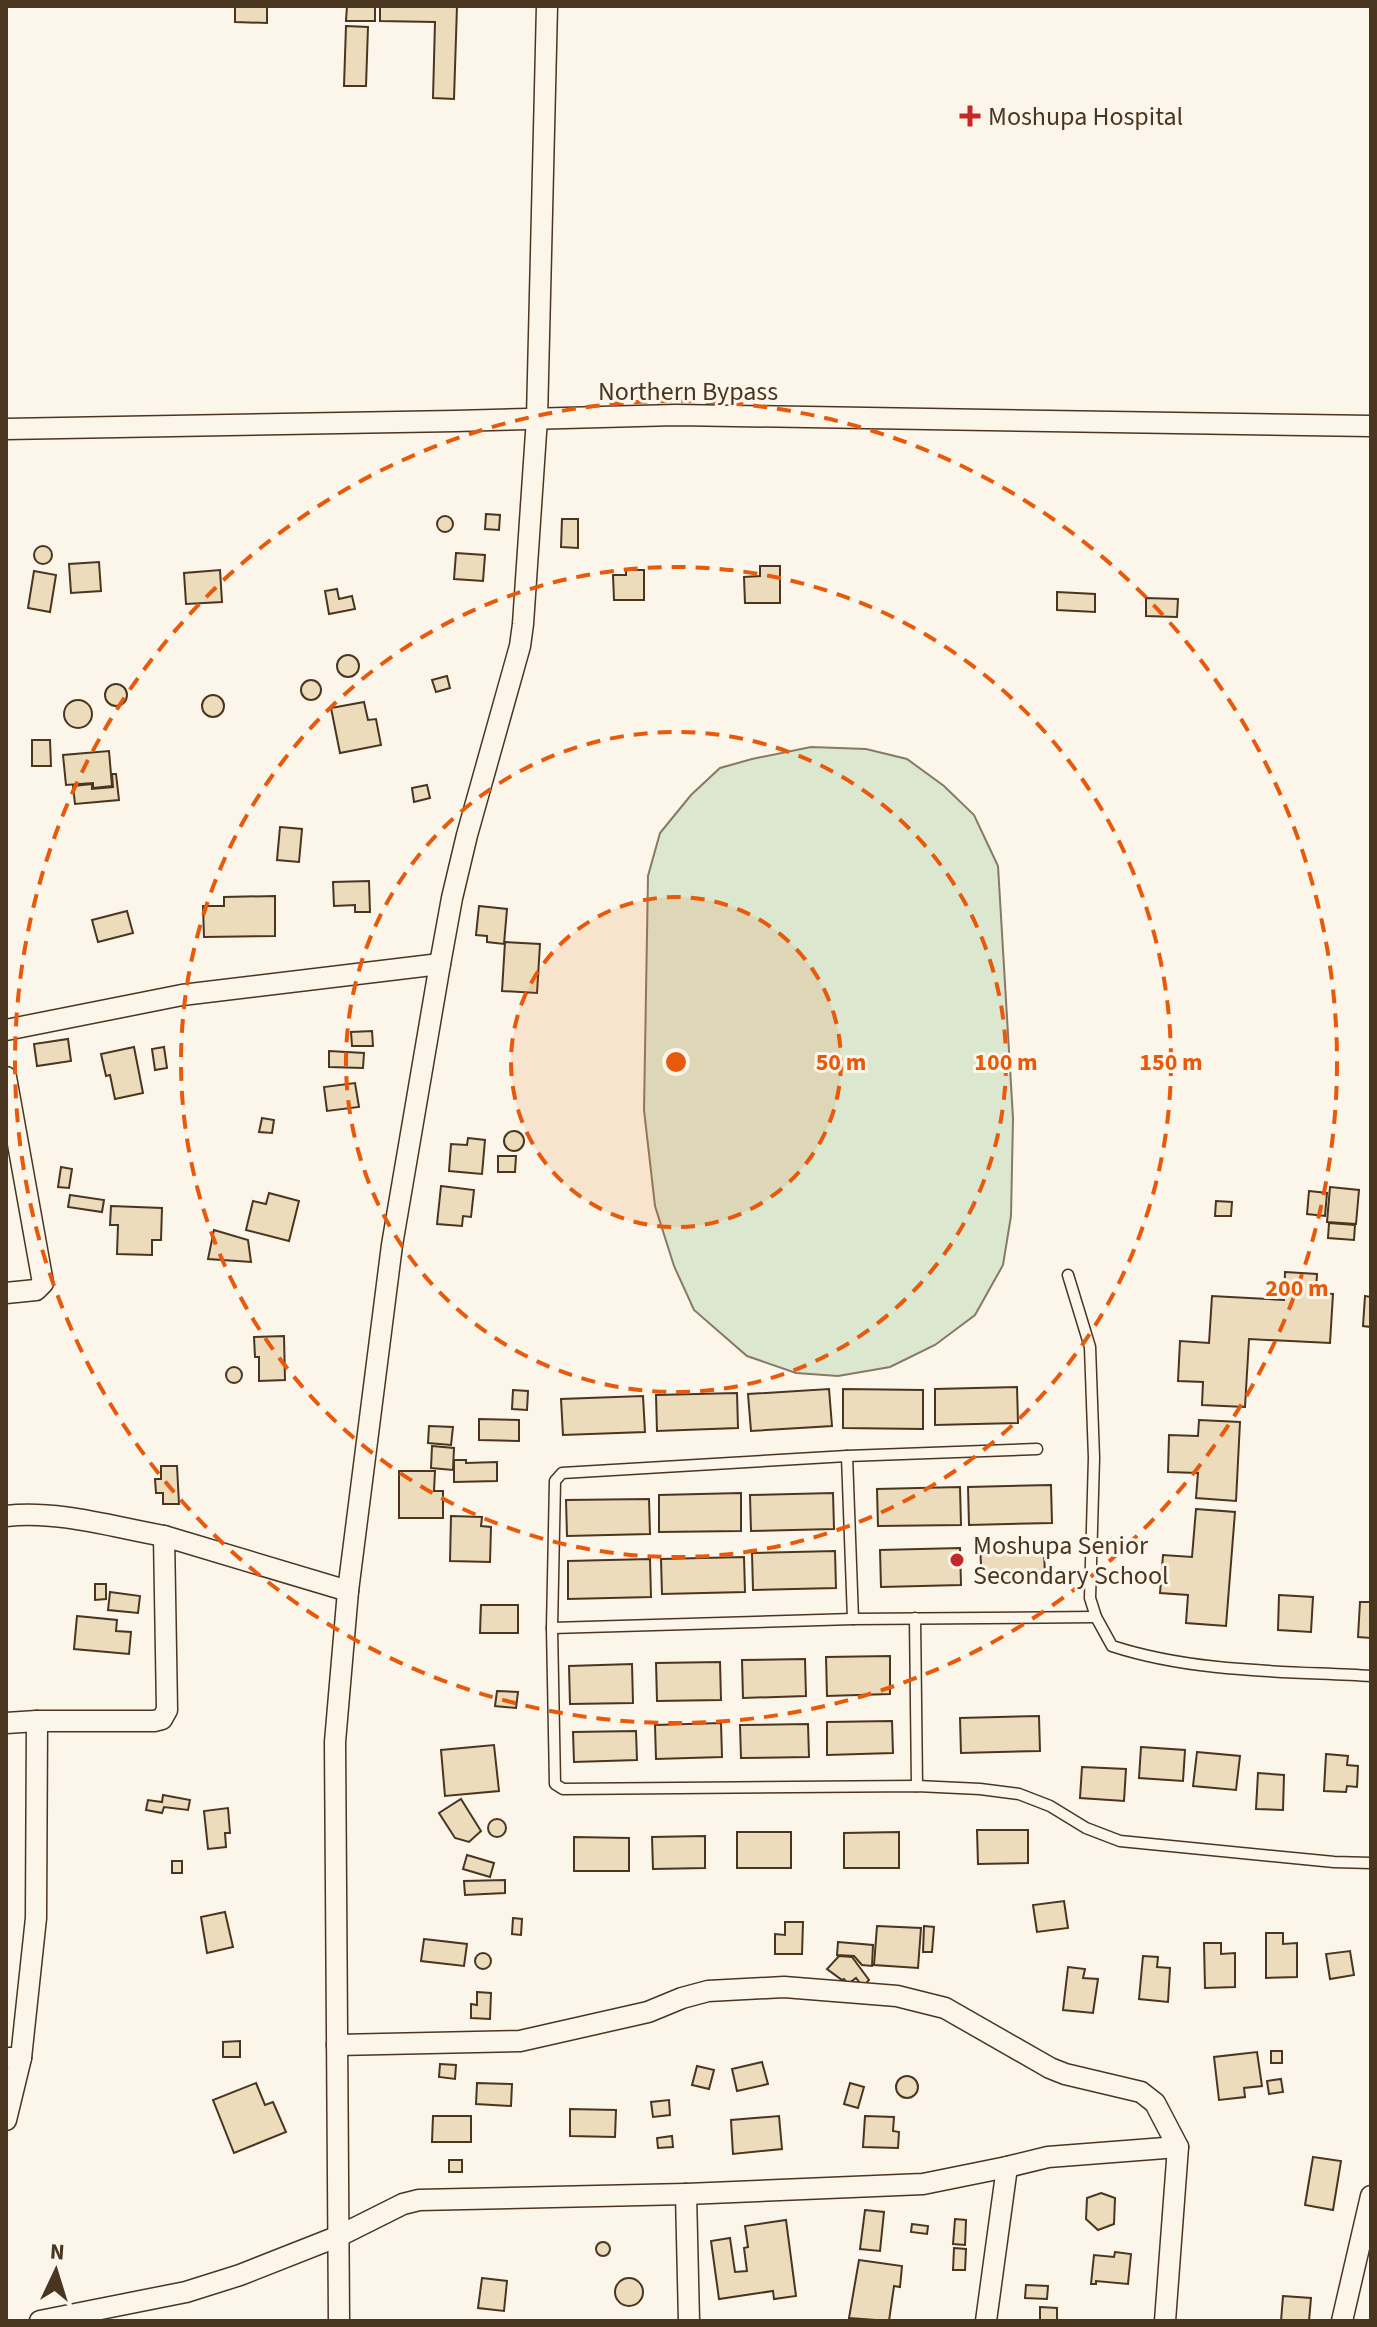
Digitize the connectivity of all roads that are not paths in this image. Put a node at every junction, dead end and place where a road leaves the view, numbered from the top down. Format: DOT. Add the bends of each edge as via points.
graph roads {
  1 [pos="547,6"];
  2 [pos="537,418"];
  3 [pos="1371,426"];
  4 [pos="6,429"];
  5 [pos="440,964"];
  6 [pos="6,1030"];
  7 [pos="6,1077"];
  8 [pos="1068,1275"];
  9 [pos="6,1293"];
  10 [pos="1037,1449"];
  11 [pos="847,1456"];
  12 [pos="6,1516"];
  13 [pos="164,1536"];
  14 [pos="348,1591"];
  15 [pos="1096,1617"];
  16 [pos="915,1618"];
  17 [pos="853,1619"];
  18 [pos="552,1628"];
  19 [pos="1371,1676"];
  20 [pos="37,1721"];
  21 [pos="6,1723"];
  22 [pos="917,1786"];
  23 [pos="1371,1863"];
  24 [pos="337,2045"];
  25 [pos="14,2058"];
  26 [pos="6,2120"];
  27 [pos="1178,2147"];
  28 [pos="1007,2167"];
  29 [pos="686,2194"];
  30 [pos="1371,2196"];
  31 [pos="339,2236"];
  32 [pos="40,2321"];
  33 [pos="339,2321"];
  34 [pos="689,2321"];
  35 [pos="986,2321"];
  36 [pos="1165,2321"];
  37 [pos="1342,2321"];
  1 -- 2 [label="street"];
  2 -- 3 [label="street, Northern Bypass" via="676,415"];
  2 -- 4 [label="street, Northern Bypass"];
  2 -- 5 [label="street" via="520,646 467,835"];
  5 -- 6 [label="street" via="182,995"];
  5 -- 14 [label="street" via="392,1245"];
  7 -- 9 [label="street" via="43,1283 36,1290"];
  8 -- 15 [label="lane" via="1090,1347 1090,1598"];
  10 -- 11 [label="lane"];
  11 -- 17 [label="lane"];
  11 -- 18 [label="lane" via="562,1473 555,1481"];
  12 -- 13 [label="street" via="60,1517"];
  13 -- 14 [label="street"];
  13 -- 20 [label="street" via="167,1710 162,1719"];
  14 -- 24 [label="street" via="335,1742"];
  15 -- 16 [label="lane"];
  15 -- 19 [label="lane" via="1112,1646 1137,1654 1196,1665"];
  16 -- 17 [label="lane"];
  16 -- 22 [label="lane"];
  17 -- 18 [label="lane"];
  18 -- 22 [label="lane" via="559,1788"];
  20 -- 21 [label="street"];
  20 -- 25 [label="street" via="36,1918"];
  22 -- 23 [label="lane" via="1019,1794 1120,1841"];
  24 -- 27 [label="street" via="520,2041 648,2012 708,1991 784,1987 897,1996 945,2008 1065,2074 1141,2092 1155,2103"];
  24 -- 31 [label="street"];
  25 -- 26 [label="street"];
  27 -- 28 [label="street" via="1048,2157"];
  27 -- 36 [label="street"];
  28 -- 29 [label="street" via="923,2184"];
  28 -- 35 [label="street"];
  29 -- 31 [label="street" via="419,2200"];
  29 -- 34 [label="street"];
  30 -- 37 [label="street"];
  31 -- 32 [label="street" via="186,2292"];
  31 -- 33 [label="street"];
}
